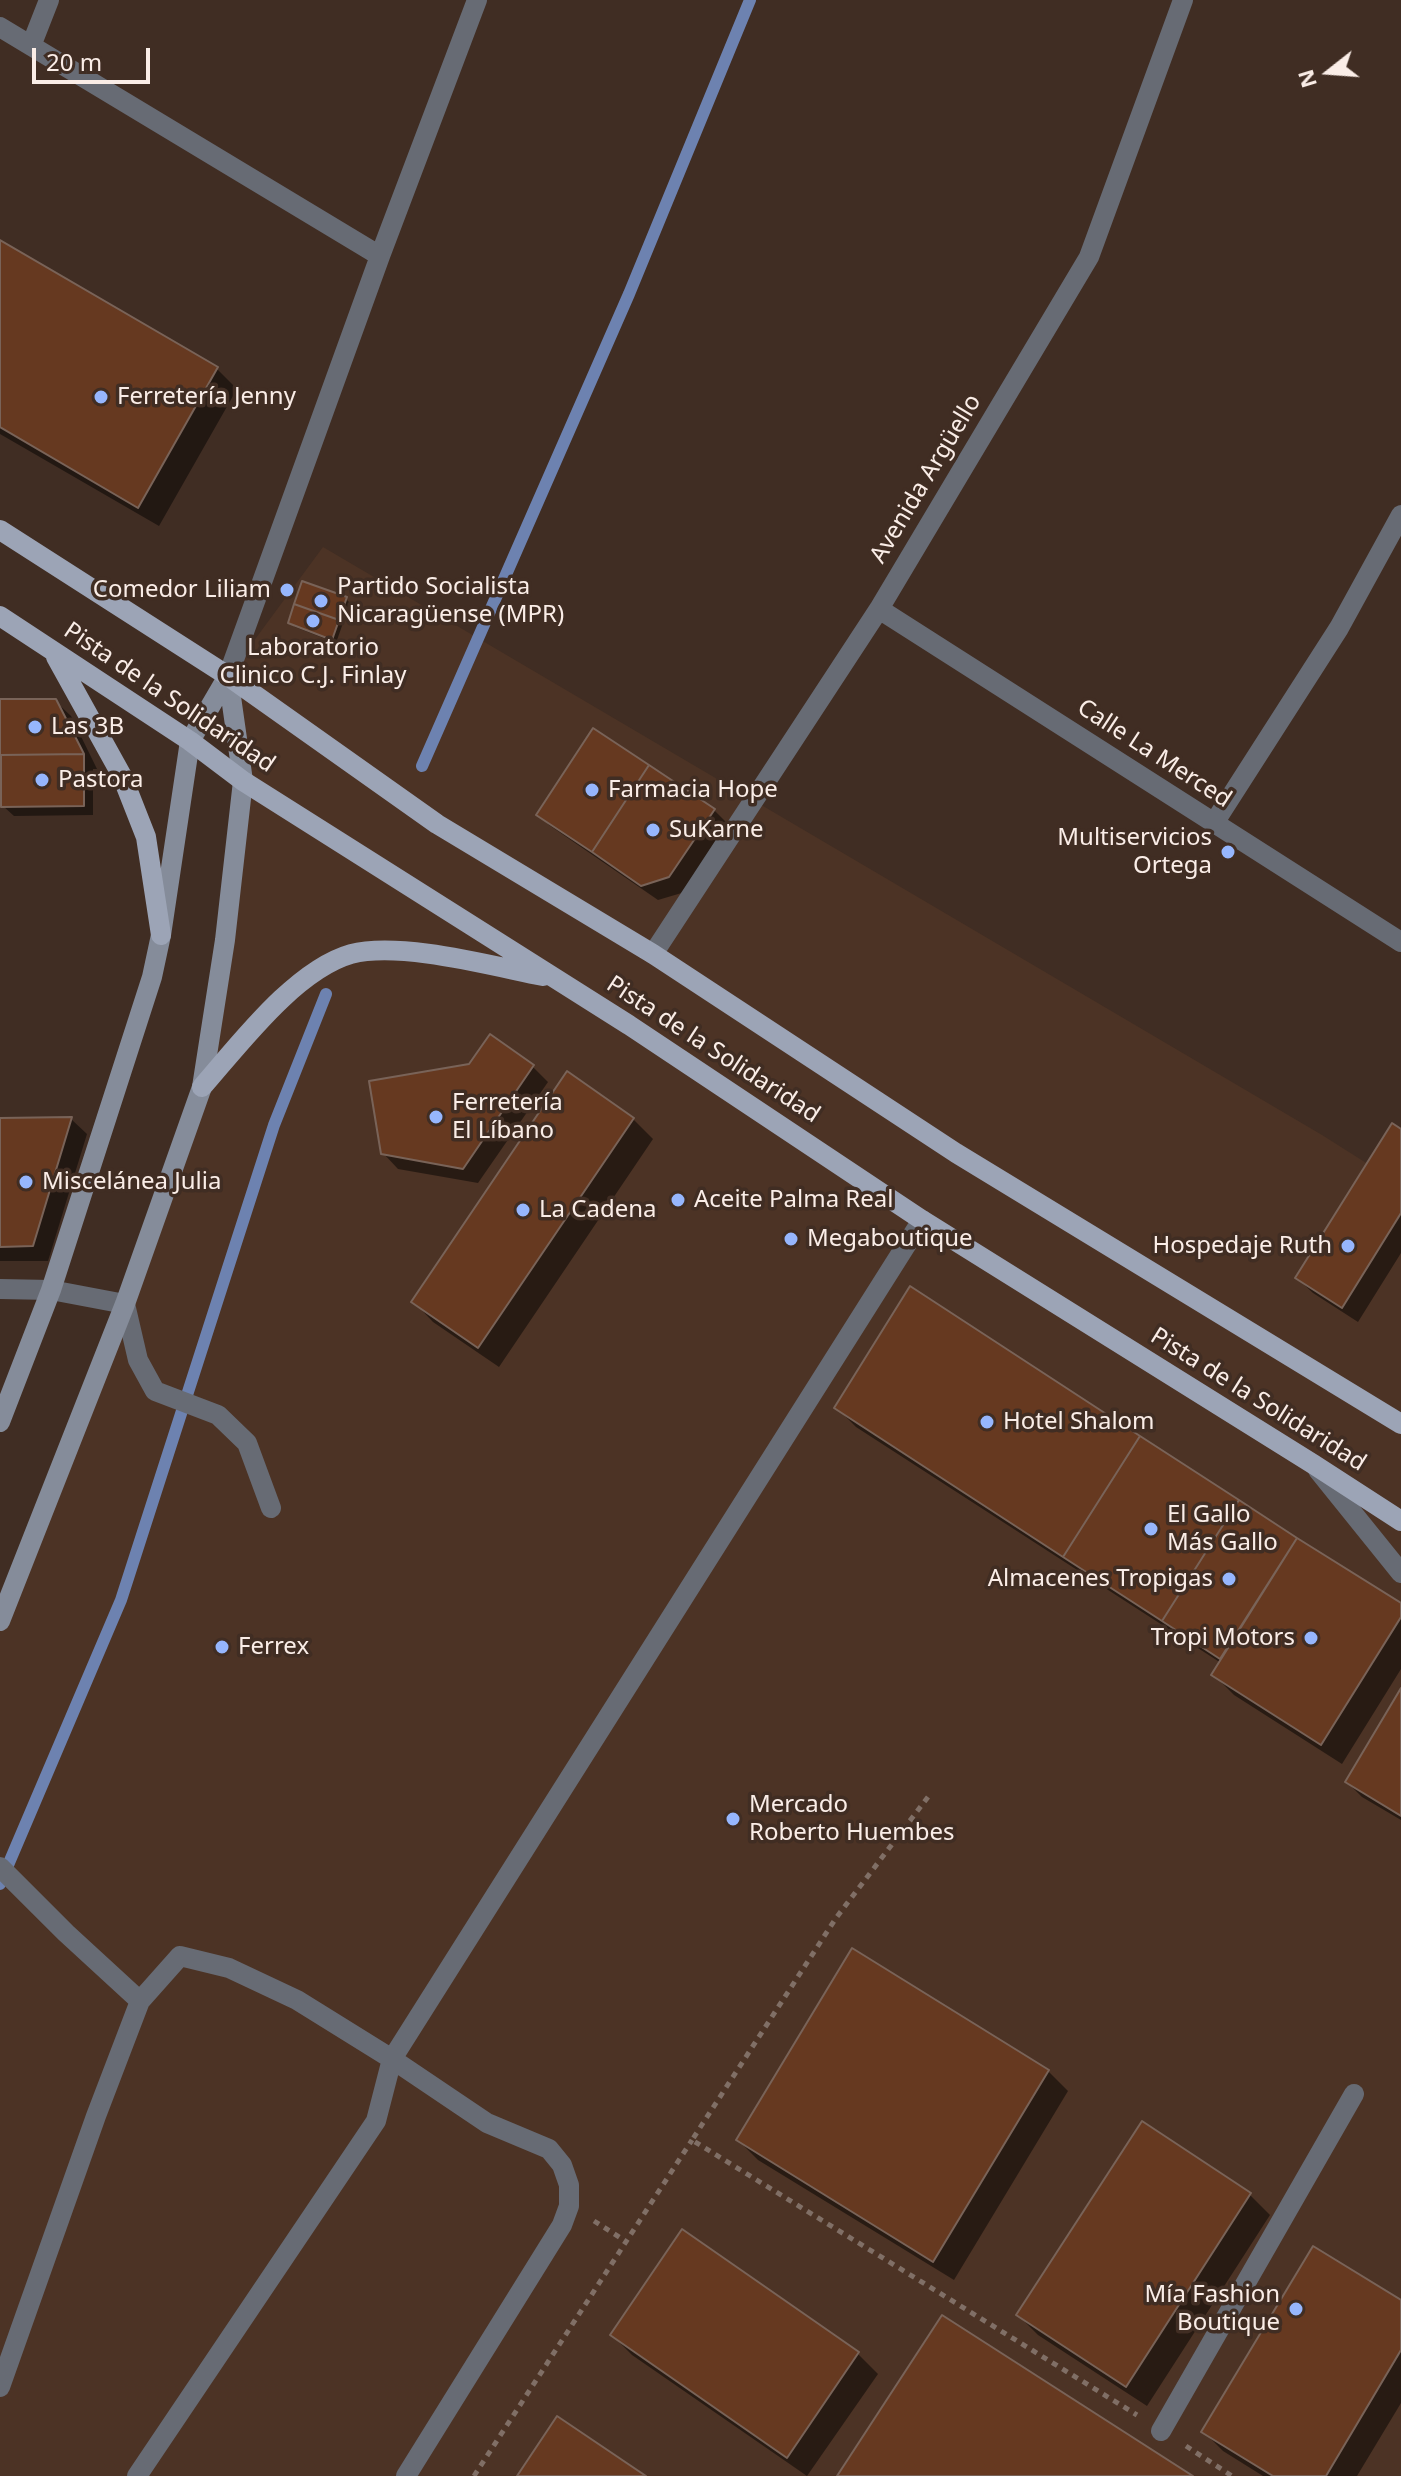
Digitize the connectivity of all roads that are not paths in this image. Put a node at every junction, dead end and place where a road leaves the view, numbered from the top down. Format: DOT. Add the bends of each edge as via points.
graph roads {
  1 [pos="49,0"];
  2 [pos="477,0"];
  3 [pos="1183,0"];
  4 [pos="0,27"];
  5 [pos="31,46"];
  6 [pos="380,256"];
  7 [pos="1401,515"];
  8 [pos="0,530"];
  9 [pos="879,609"];
  10 [pos="0,616"];
  11 [pos="54,653"];
  12 [pos="228,676"];
  13 [pos="190,741"];
  14 [pos="243,781"];
  15 [pos="1214,823"];
  16 [pos="161,935"];
  17 [pos="1401,942"];
  18 [pos="653,954"];
  19 [pos="555,978"];
  20 [pos="202,1087"];
  21 [pos="922,1220"];
  22 [pos="0,1289"];
  23 [pos="51,1290"];
  24 [pos="125,1304"];
  25 [pos="0,1422"];
  26 [pos="1401,1424"];
  27 [pos="1313,1464"];
  28 [pos="271,1508"];
  29 [pos="1401,1521"];
  30 [pos="1401,1573"];
  31 [pos="0,1621"];
  32 [pos="0,1867"];
  33 [pos="140,2001"];
  34 [pos="392,2059"];
  35 [pos="1354,2094"];
  36 [pos="0,2387"];
  37 [pos="1161,2431"];
  38 [pos="137,2476"];
  39 [pos="406,2476"];
  1 -- 5 [label="street"];
  2 -- 6 [label="street"];
  3 -- 9 [label="street, Avenida Argüello" via="1089,257"];
  4 -- 5 [label="street"];
  5 -- 6 [label="street"];
  6 -- 12 [label="street"];
  7 -- 15 [label="street" via="1339,628"];
  8 -- 12 [label="main road, Pista de la Solidaridad"];
  9 -- 15 [label="street, Calle La Merced"];
  9 -- 18 [label="street, Avenida Argüello"];
  10 -- 11 [label="main road, Pista de la Solidaridad"];
  11 -- 13 [label="main road, Pista de la Solidaridad"];
  11 -- 16 [label="main road" via="122,776 146,837"];
  12 -- 13 [label="main road"];
  12 -- 14 [label="main road"];
  12 -- 18 [label="main road, Pista de la Solidaridad" via="437,824"];
  13 -- 14 [label="main road, Pista de la Solidaridad"];
  13 -- 16 [label="main road"];
  14 -- 19 [label="main road, Pista de la Solidaridad"];
  14 -- 20 [label="main road"];
  15 -- 17 [label="street, Calle La Merced"];
  16 -- 23 [label="main road"];
  18 -- 26 [label="main road, Pista de la Solidaridad" via="956,1153"];
  19 -- 20 [label="main road" via="402,951 351,954 318,970 273,1007"];
  19 -- 21 [label="main road, Pista de la Solidaridad"];
  20 -- 24 [label="main road"];
  21 -- 27 [label="main road, Pista de la Solidaridad"];
  21 -- 34 [label="street"];
  22 -- 23 [label="street"];
  23 -- 24 [label="street"];
  23 -- 25 [label="main road"];
  24 -- 28 [label="street" via="138,1360 155,1391 218,1415 247,1443"];
  24 -- 31 [label="main road"];
  27 -- 29 [label="main road, Pista de la Solidaridad"];
  27 -- 30 [label="street"];
  32 -- 33 [label="street"];
  33 -- 34 [label="street" via="180,1956 229,1968 297,2000"];
  33 -- 36 [label="street"];
  34 -- 38 [label="street" via="376,2121"];
  34 -- 39 [label="street" via="487,2123 549,2149 569,2185 562,2225"];
  35 -- 37 [label="street"];
}
